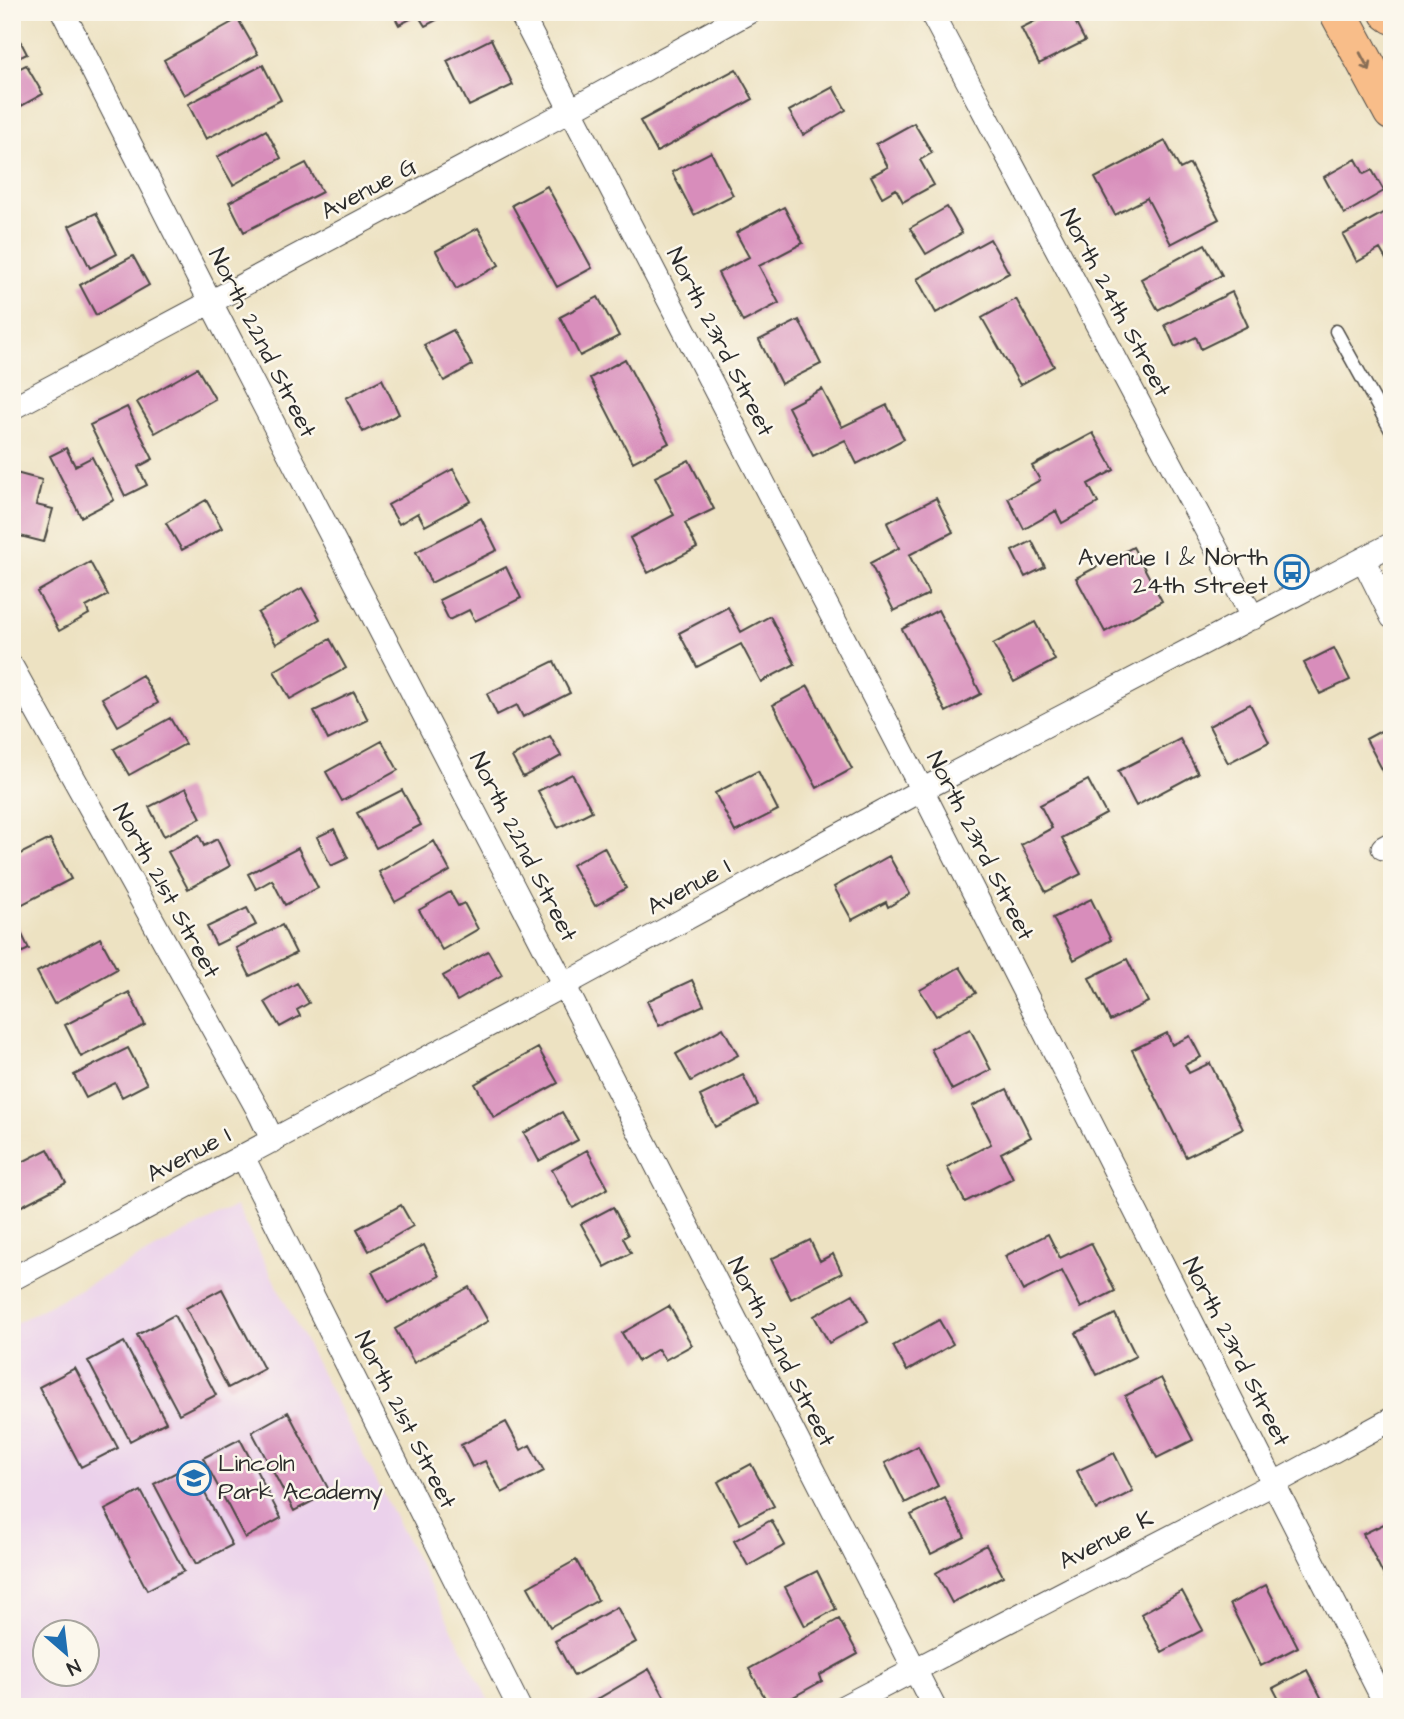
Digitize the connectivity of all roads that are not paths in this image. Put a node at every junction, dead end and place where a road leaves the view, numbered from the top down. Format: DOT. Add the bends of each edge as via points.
graph roads {
  1 [pos="63,12"];
  2 [pos="520,12"];
  3 [pos="749,12"];
  4 [pos="931,12"];
  5 [pos="1338,12"];
  6 [pos="571,110"];
  7 [pos="1392,112"];
  8 [pos="211,303"];
  9 [pos="1336,331"];
  10 [pos="12,408"];
  11 [pos="1392,432"];
  12 [pos="1392,544"];
  13 [pos="1363,559"];
  14 [pos="1392,617"];
  15 [pos="1253,618"];
  16 [pos="12,667"];
  17 [pos="922,790"];
  18 [pos="564,985"];
  19 [pos="273,1141"];
  20 [pos="243,1157"];
  21 [pos="12,1279"];
  22 [pos="1392,1419"];
  23 [pos="1273,1483"];
  24 [pos="914,1669"];
  25 [pos="519,1707"];
  26 [pos="843,1707"];
  27 [pos="934,1707"];
  28 [pos="1387,1707"];
  1 -- 8 [label="street, North 22nd Street"];
  2 -- 6 [label="street, North 23rd Street"];
  3 -- 6 [label="street, Avenue G"];
  4 -- 15 [label="street, North 24th Street"];
  5 -- 7 [label="main road, one-way"];
  6 -- 8 [label="street, Avenue G"];
  6 -- 17 [label="street, North 23rd Street"];
  8 -- 10 [label="street, Avenue G"];
  8 -- 18 [label="street, North 22nd Street"];
  9 -- 11 [label="lane"];
  12 -- 13 [label="street, Avenue I"];
  13 -- 14 [label="street"];
  13 -- 15 [label="street, Avenue I"];
  15 -- 17 [label="street, Avenue I"];
  16 -- 19 [label="street, North 21st Street"];
  17 -- 18 [label="street, Avenue I"];
  17 -- 23 [label="street, North 23rd Street"];
  18 -- 19 [label="street, Avenue I"];
  18 -- 24 [label="street, North 22nd Street"];
  19 -- 20 [label="street, Avenue I"];
  20 -- 21 [label="street, Avenue I"];
  20 -- 25 [label="street, North 21st Street"];
  22 -- 23 [label="street, Avenue K"];
  23 -- 24 [label="street, Avenue K"];
  23 -- 28 [label="street, North 23rd Street"];
  24 -- 26 [label="street, Avenue K"];
  24 -- 27 [label="street, North 22nd Street"];
}
